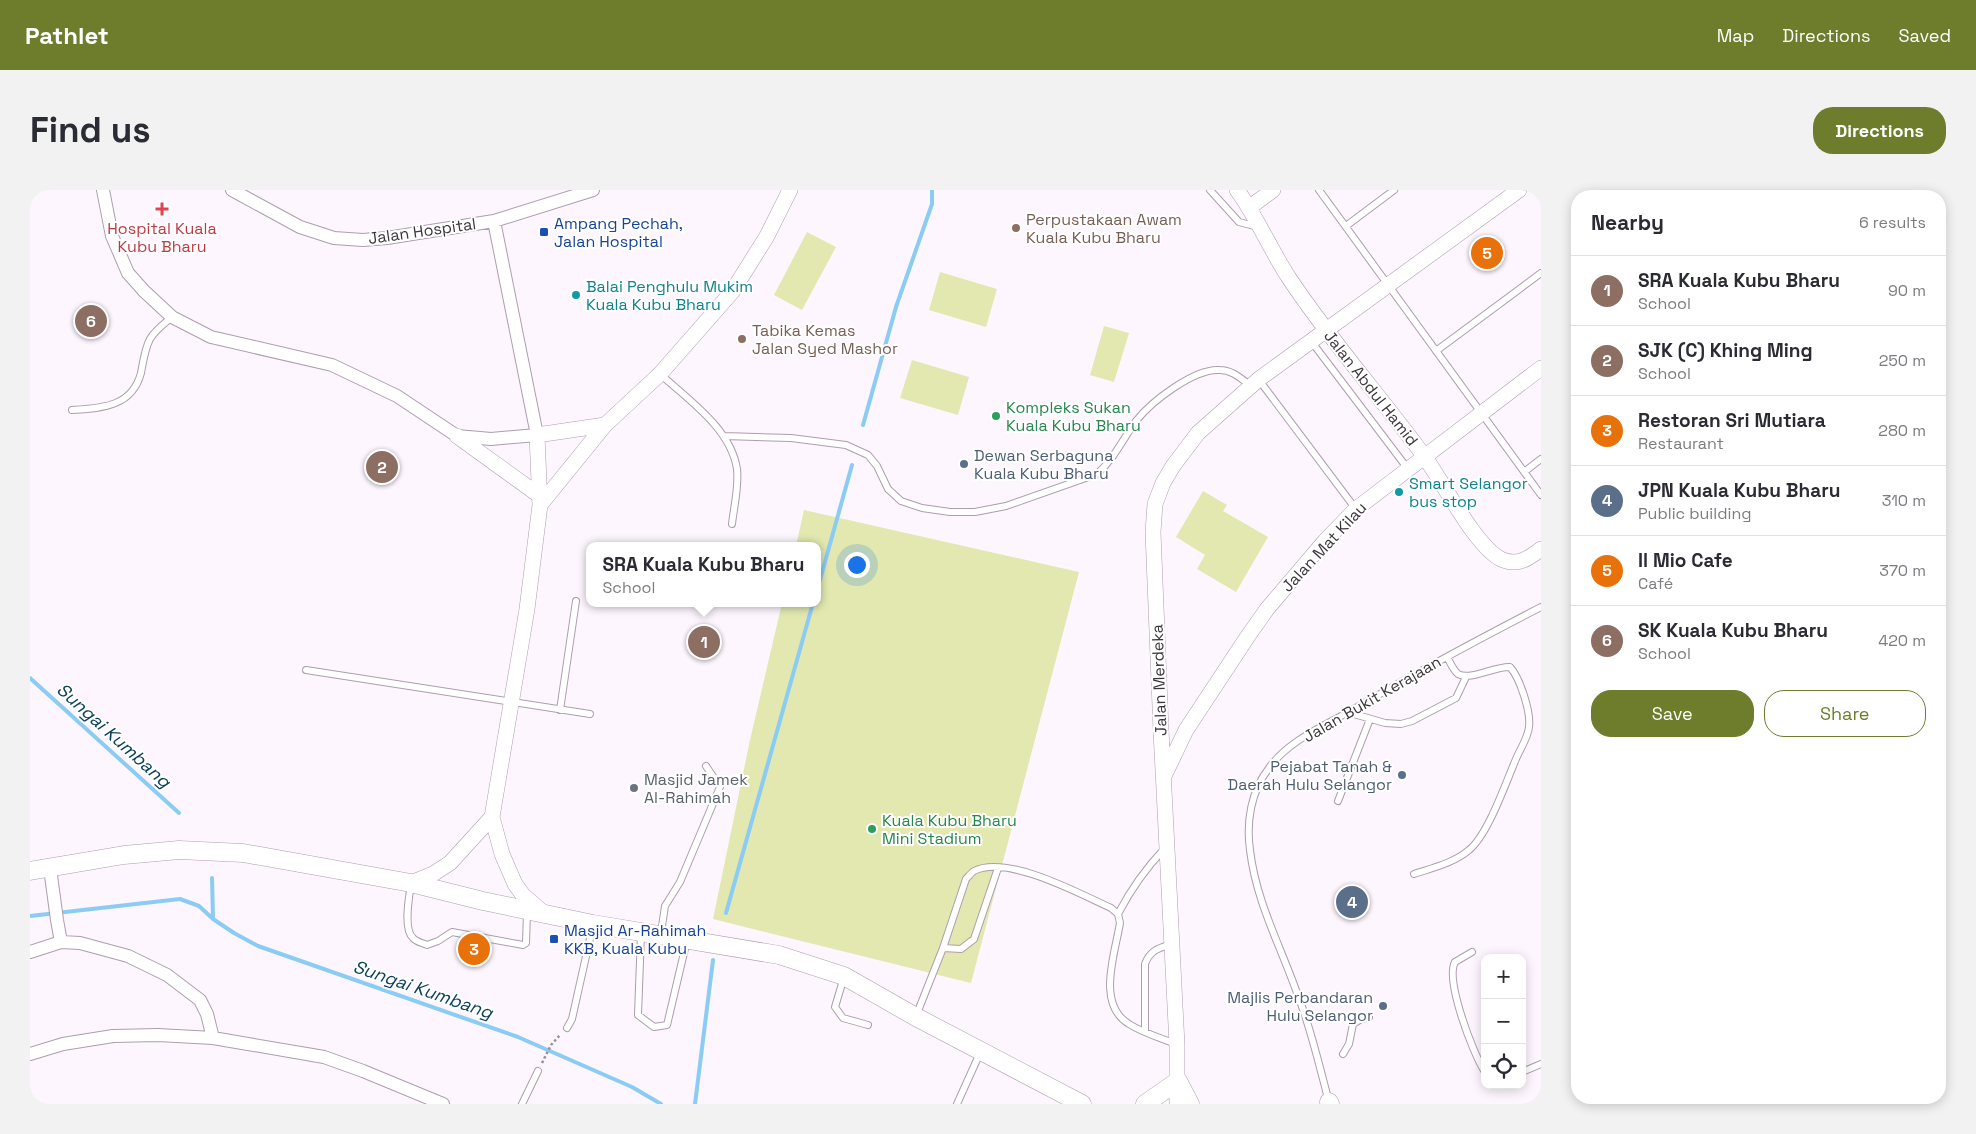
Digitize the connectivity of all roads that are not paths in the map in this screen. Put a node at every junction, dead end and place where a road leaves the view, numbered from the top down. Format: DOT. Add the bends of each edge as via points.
graph roads {
  1 [pos="103,190"];
  2 [pos="232,190"];
  3 [pos="593,190"];
  4 [pos="790,190"];
  5 [pos="1210,190"];
  6 [pos="1237,190"];
  7 [pos="1273,190"];
  8 [pos="1319,190"];
  9 [pos="1394,190"];
  10 [pos="1519,190"];
  11 [pos="1538,190"];
  12 [pos="1541,195"];
  13 [pos="1250,207"];
  14 [pos="494,221"];
  15 [pos="1346,226"];
  16 [pos="1259,227"];
  17 [pos="1541,273"];
  18 [pos="1388,286"];
  19 [pos="172,316"];
  20 [pos="1326,330"];
  21 [pos="1311,341"];
  22 [pos="1436,351"];
  23 [pos="1541,368"];
  24 [pos="660,374"];
  25 [pos="1255,383"];
  26 [pos="72,410"];
  27 [pos="1483,413"];
  28 [pos="605,425"];
  29 [pos="537,435"];
  30 [pos="457,436"];
  31 [pos="724,436"];
  32 [pos="1425,456"];
  33 [pos="1541,459"];
  34 [pos="1408,469"];
  35 [pos="1524,472"];
  36 [pos="1541,495"];
  37 [pos="540,500"];
  38 [pos="1356,509"];
  39 [pos="732,524"];
  40 [pos="1541,549"];
  41 [pos="576,600"];
  42 [pos="1541,607"];
  43 [pos="1447,657"];
  44 [pos="306,670"];
  45 [pos="1466,677"];
  46 [pos="510,702"];
  47 [pos="560,710"];
  48 [pos="1347,712"];
  49 [pos="590,714"];
  50 [pos="1370,719"];
  51 [pos="1186,730"];
  52 [pos="1161,731"];
  53 [pos="706,766"];
  54 [pos="1164,777"];
  55 [pos="1338,801"];
  56 [pos="492,817"];
  57 [pos="1167,845"];
  58 [pos="50,868"];
  59 [pos="998,868"];
  60 [pos="30,871"];
  61 [pos="1414,874"];
  62 [pos="411,883"];
  63 [pos="528,910"];
  64 [pos="1118,914"];
  65 [pos="546,915"];
  66 [pos="593,924"];
  67 [pos="641,931"];
  68 [pos="660,934"];
  69 [pos="687,938"];
  70 [pos="61,942"];
  71 [pos="1172,944"];
  72 [pos="943,948"];
  73 [pos="30,952"];
  74 [pos="1472,952"];
  75 [pos="844,976"];
  76 [pos="916,1017"];
  77 [pos="1369,1017"];
  78 [pos="868,1025"];
  79 [pos="567,1028"];
  80 [pos="1145,1031"];
  81 [pos="212,1038"];
  82 [pos="1177,1045"];
  83 [pos="980,1051"];
  84 [pos="30,1054"];
  85 [pos="1343,1054"];
  86 [pos="1481,1064"];
  87 [pos="1541,1064"];
  88 [pos="1526,1070"];
  89 [pos="538,1072"];
  90 [pos="1178,1082"];
  91 [pos="1330,1103"];
  92 [pos="443,1104"];
  93 [pos="522,1104"];
  94 [pos="957,1104"];
  95 [pos="1082,1104"];
  96 [pos="1145,1104"];
  97 [pos="1177,1104"];
  98 [pos="1190,1104"];
  1 -- 19 [label="street" via="112,236 128,273"];
  2 -- 14 [label="street, Jalan Hospital" via="300,227 334,238 387,238"];
  3 -- 14 [label="street"];
  4 -- 24 [label="street" via="767,236 732,292"];
  5 -- 16 [label="lane" via="1238,222"];
  6 -- 13 [label="street, Jalan Abdul Hamid"];
  7 -- 13 [label="street"];
  8 -- 15 [label="lane"];
  9 -- 15 [label="lane"];
  10 -- 18 [label="street, Jalan Merdeka"];
  11 -- 12 [label="lane"];
  13 -- 16 [label="street, Jalan Abdul Hamid"];
  14 -- 29 [label="street, Jalan Hospital"];
  15 -- 18 [label="lane"];
  16 -- 20 [label="street, Jalan Abdul Hamid" via="1289,278"];
  17 -- 22 [label="lane"];
  18 -- 20 [label="street, Jalan Merdeka"];
  18 -- 22 [label="lane"];
  19 -- 26 [label="lane" via="150,339 138,383 126,396 104,408"];
  19 -- 30 [label="street" via="211,337 332,365 397,396"];
  20 -- 21 [label="street, Jalan Merdeka"];
  20 -- 32 [label="street, Jalan Abdul Hamid"];
  21 -- 25 [label="street, Jalan Merdeka"];
  21 -- 34 [label="lane"];
  22 -- 27 [label="lane"];
  23 -- 27 [label="street, Jalan Mat Kilau"];
  24 -- 28 [label="street"];
  24 -- 31 [label="lane"];
  25 -- 31 [label="lane" via="1226,371 1210,370 1200,374 1158,399 1137,420 1108,464 1097,474 1006,506 975,512 922,508 901,501 888,490 868,455 846,445 791,438"];
  25 -- 38 [label="lane"];
  25 -- 52 [label="street, Jalan Merdeka" via="1198,433 1163,483 1156,504 1153,532"];
  27 -- 32 [label="street, Jalan Mat Kilau"];
  27 -- 35 [label="lane"];
  28 -- 29 [label="street"];
  28 -- 37 [label="street"];
  29 -- 30 [label="street" via="491,439"];
  29 -- 37 [label="street"];
  30 -- 37 [label="street"];
  31 -- 39 [label="lane" via="737,469"];
  32 -- 34 [label="street, Jalan Mat Kilau"];
  32 -- 40 [label="street, Jalan Abdul Hamid" via="1477,536 1493,554 1509,561 1524,561"];
  33 -- 35 [label="lane"];
  34 -- 38 [label="street, Jalan Mat Kilau"];
  35 -- 36 [label="lane"];
  37 -- 46 [label="street" via="527,610"];
  38 -- 51 [label="street, Jalan Mat Kilau" via="1267,609"];
  41 -- 47 [label="lane"];
  42 -- 43 [label="lane, Jalan Bukit Kerajaan"];
  43 -- 45 [label="lane" via="1454,670"];
  43 -- 48 [label="lane, Jalan Bukit Kerajaan"];
  44 -- 46 [label="lane"];
  45 -- 50 [label="lane" via="1456,698 1412,721 1401,724"];
  45 -- 61 [label="lane" via="1510,667 1516,673 1523,694 1529,729 1490,818 1470,850 1447,863"];
  46 -- 47 [label="lane"];
  46 -- 56 [label="street"];
  47 -- 49 [label="lane"];
  48 -- 50 [label="lane"];
  48 -- 91 [label="lane, Jalan Bukit Kerajaan" via="1302,739 1280,755 1268,769 1250,810 1248,831 1264,914 1298,995"];
  50 -- 55 [label="lane"];
  51 -- 52 [label="street"];
  51 -- 54 [label="street, Jalan Mat Kilau"];
  52 -- 54 [label="street, Jalan Merdeka"];
  53 -- 68 [label="lane" via="720,788 680,882 665,906"];
  54 -- 57 [label="street, Jalan Merdeka"];
  56 -- 62 [label="street" via="450,863"];
  56 -- 65 [label="street" via="502,854 515,884"];
  57 -- 64 [label="lane" via="1147,867"];
  57 -- 71 [label="street, Jalan Merdeka"];
  58 -- 60 [label="main road"];
  58 -- 62 [label="main road" via="179,850 244,853"];
  58 -- 70 [label="street"];
  59 -- 64 [label="lane" via="1035,874"];
  59 -- 72 [label="lane" via="974,871 966,879"];
  59 -- 72 [label="lane" via="974,939 961,949"];
  62 -- 63 [label="main road"];
  62 -- 63 [label="lane" via="409,933 427,945 452,932 523,945 526,943"];
  63 -- 65 [label="main road"];
  64 -- 80 [label="lane" via="1120,923 1110,982 1112,1004 1119,1016"];
  65 -- 66 [label="main road"];
  66 -- 67 [label="main road"];
  66 -- 79 [label="lane" via="572,1020"];
  67 -- 68 [label="main road"];
  67 -- 69 [label="lane" via="638,1015 654,1027 667,1025"];
  68 -- 69 [label="main road"];
  69 -- 75 [label="main road" via="779,955"];
  70 -- 73 [label="street"];
  70 -- 81 [label="street" via="80,943 128,956 167,976 200,1000"];
  71 -- 80 [label="lane" via="1154,950 1145,964"];
  71 -- 82 [label="street, Jalan Merdeka"];
  72 -- 76 [label="lane"];
  74 -- 86 [label="lane" via="1455,962 1452,974 1470,1042"];
  75 -- 76 [label="main road"];
  75 -- 78 [label="lane" via="835,1007 843,1018"];
  76 -- 83 [label="main road"];
  77 -- 85 [label="lane" via="1353,1024 1349,1044"];
  80 -- 82 [label="lane"];
  81 -- 84 [label="street" via="113,1036 63,1044"];
  81 -- 92 [label="street" via="324,1057"];
  82 -- 90 [label="street, Jalan Merdeka"];
  83 -- 94 [label="lane"];
  83 -- 95 [label="main road"];
  87 -- 88 [label="lane"];
  89 -- 93 [label="lane"];
  90 -- 96 [label="main road"];
  90 -- 97 [label="street, Jalan Merdeka"];
  90 -- 98 [label="main road"];
}
